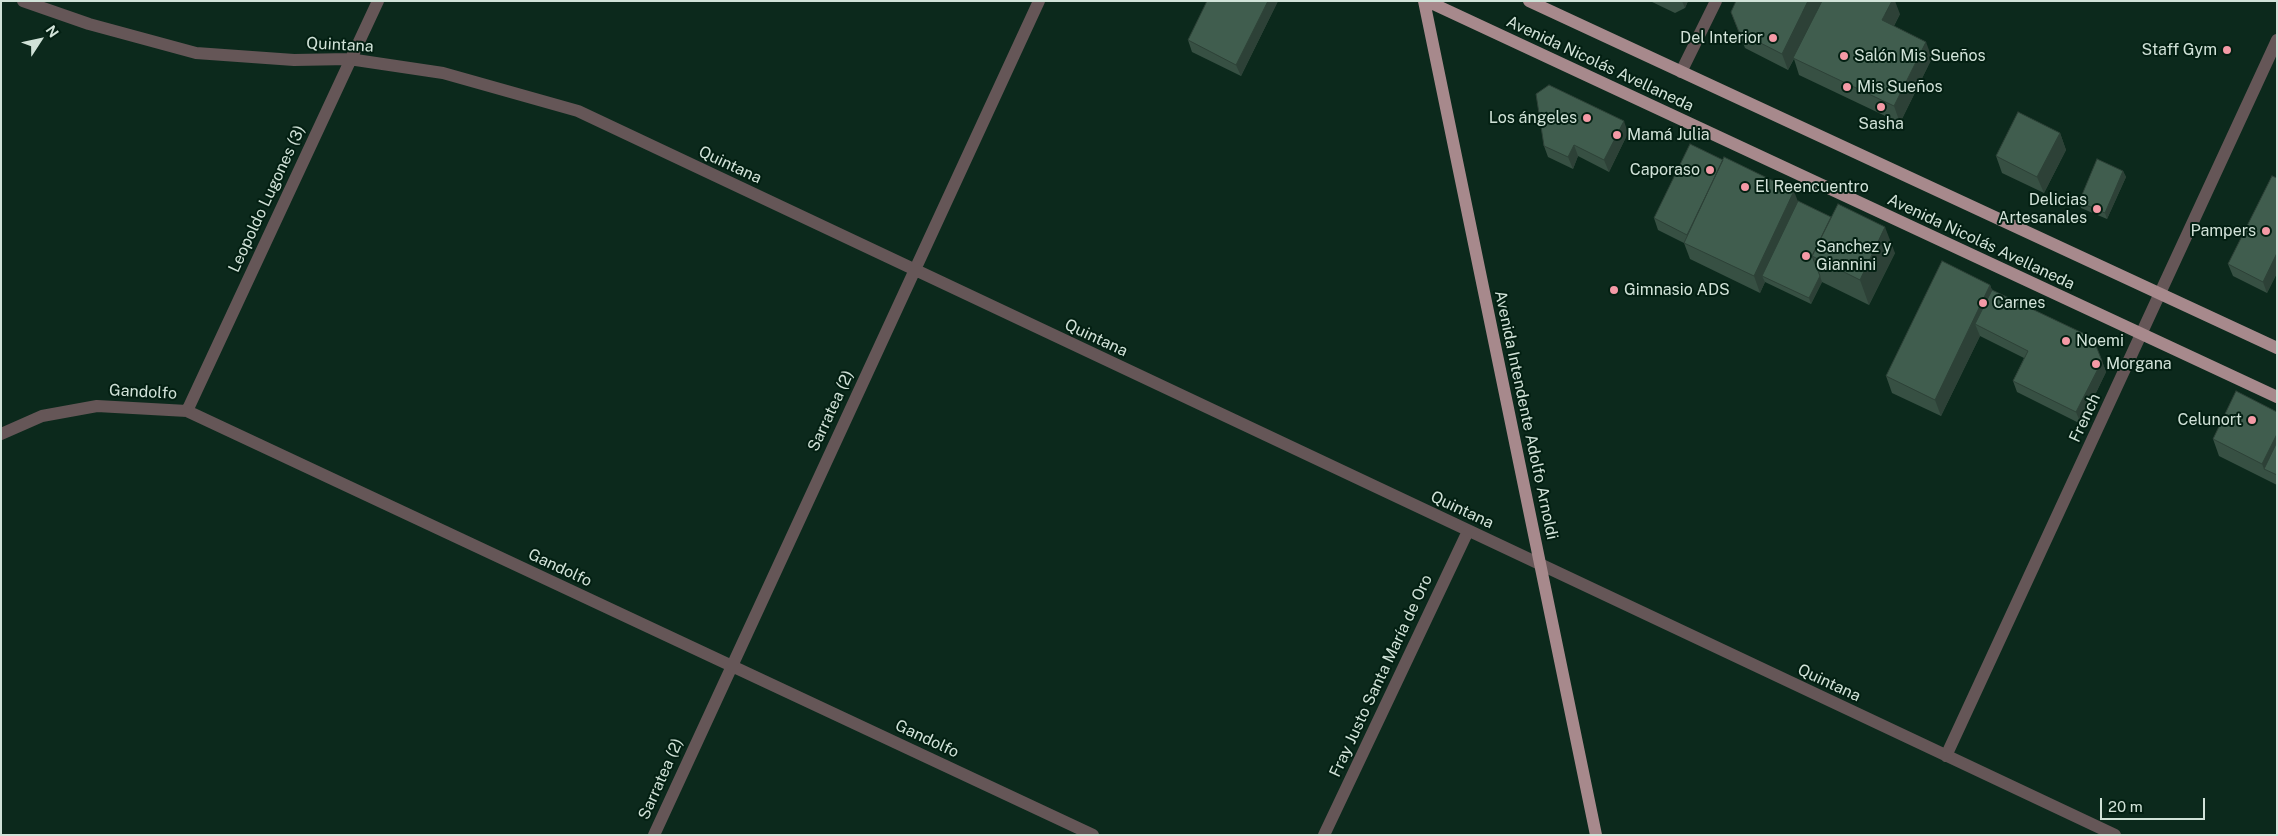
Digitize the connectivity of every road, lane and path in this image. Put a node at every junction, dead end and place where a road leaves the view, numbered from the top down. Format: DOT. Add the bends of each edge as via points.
graph roads {
  1 [pos="23,1"];
  2 [pos="378,1"];
  3 [pos="1039,1"];
  4 [pos="1426,1"];
  5 [pos="1529,1"];
  6 [pos="1716,1"];
  7 [pos="2277,40"];
  8 [pos="349,59"];
  9 [pos="1681,72"];
  10 [pos="914,270"];
  11 [pos="2158,294"];
  12 [pos="2142,336"];
  13 [pos="2277,348"];
  14 [pos="2277,397"];
  15 [pos="187,411"];
  16 [pos="1,434"];
  17 [pos="1468,531"];
  18 [pos="1541,565"];
  19 [pos="731,666"];
  20 [pos="1946,756"];
  21 [pos="654,835"];
  22 [pos="1092,835"];
  23 [pos="1324,835"];
  24 [pos="1596,835"];
  25 [pos="2116,835"];
  1 -- 8 [label="street, Quintana" via="89,24 196,53 294,60"];
  2 -- 8 [label="street, Leopoldo Lugones (3)"];
  3 -- 10 [label="street, Sarratea (2)"];
  4 -- 12 [label="main road, Avenida Nicolás Avellaneda"];
  4 -- 18 [label="main road, Avenida Intendente Adolfo Arnoldi"];
  5 -- 9 [label="main road, Avenida Nicolás Avellaneda"];
  6 -- 9 [label="street"];
  7 -- 11 [label="street, French"];
  8 -- 10 [label="street, Quintana" via="443,73 578,111"];
  8 -- 15 [label="street, Leopoldo Lugones (3)"];
  9 -- 11 [label="main road, Avenida Nicolás Avellaneda"];
  10 -- 17 [label="street, Quintana"];
  10 -- 19 [label="street, Sarratea (2)"];
  11 -- 12 [label="street, French"];
  11 -- 13 [label="main road, Avenida Nicolás Avellaneda"];
  12 -- 14 [label="main road, Avenida Nicolás Avellaneda"];
  12 -- 20 [label="street, French"];
  15 -- 16 [label="street, Gandolfo" via="97,406 42,416"];
  15 -- 19 [label="street, Gandolfo"];
  17 -- 18 [label="street, Quintana"];
  17 -- 23 [label="street, Fray Justo Santa María de Oro"];
  18 -- 20 [label="street, Quintana"];
  18 -- 24 [label="main road, Avenida Intendente Adolfo Arnoldi"];
  19 -- 21 [label="street, Sarratea (2)"];
  19 -- 22 [label="street, Gandolfo"];
  20 -- 25 [label="street, Quintana"];
}
